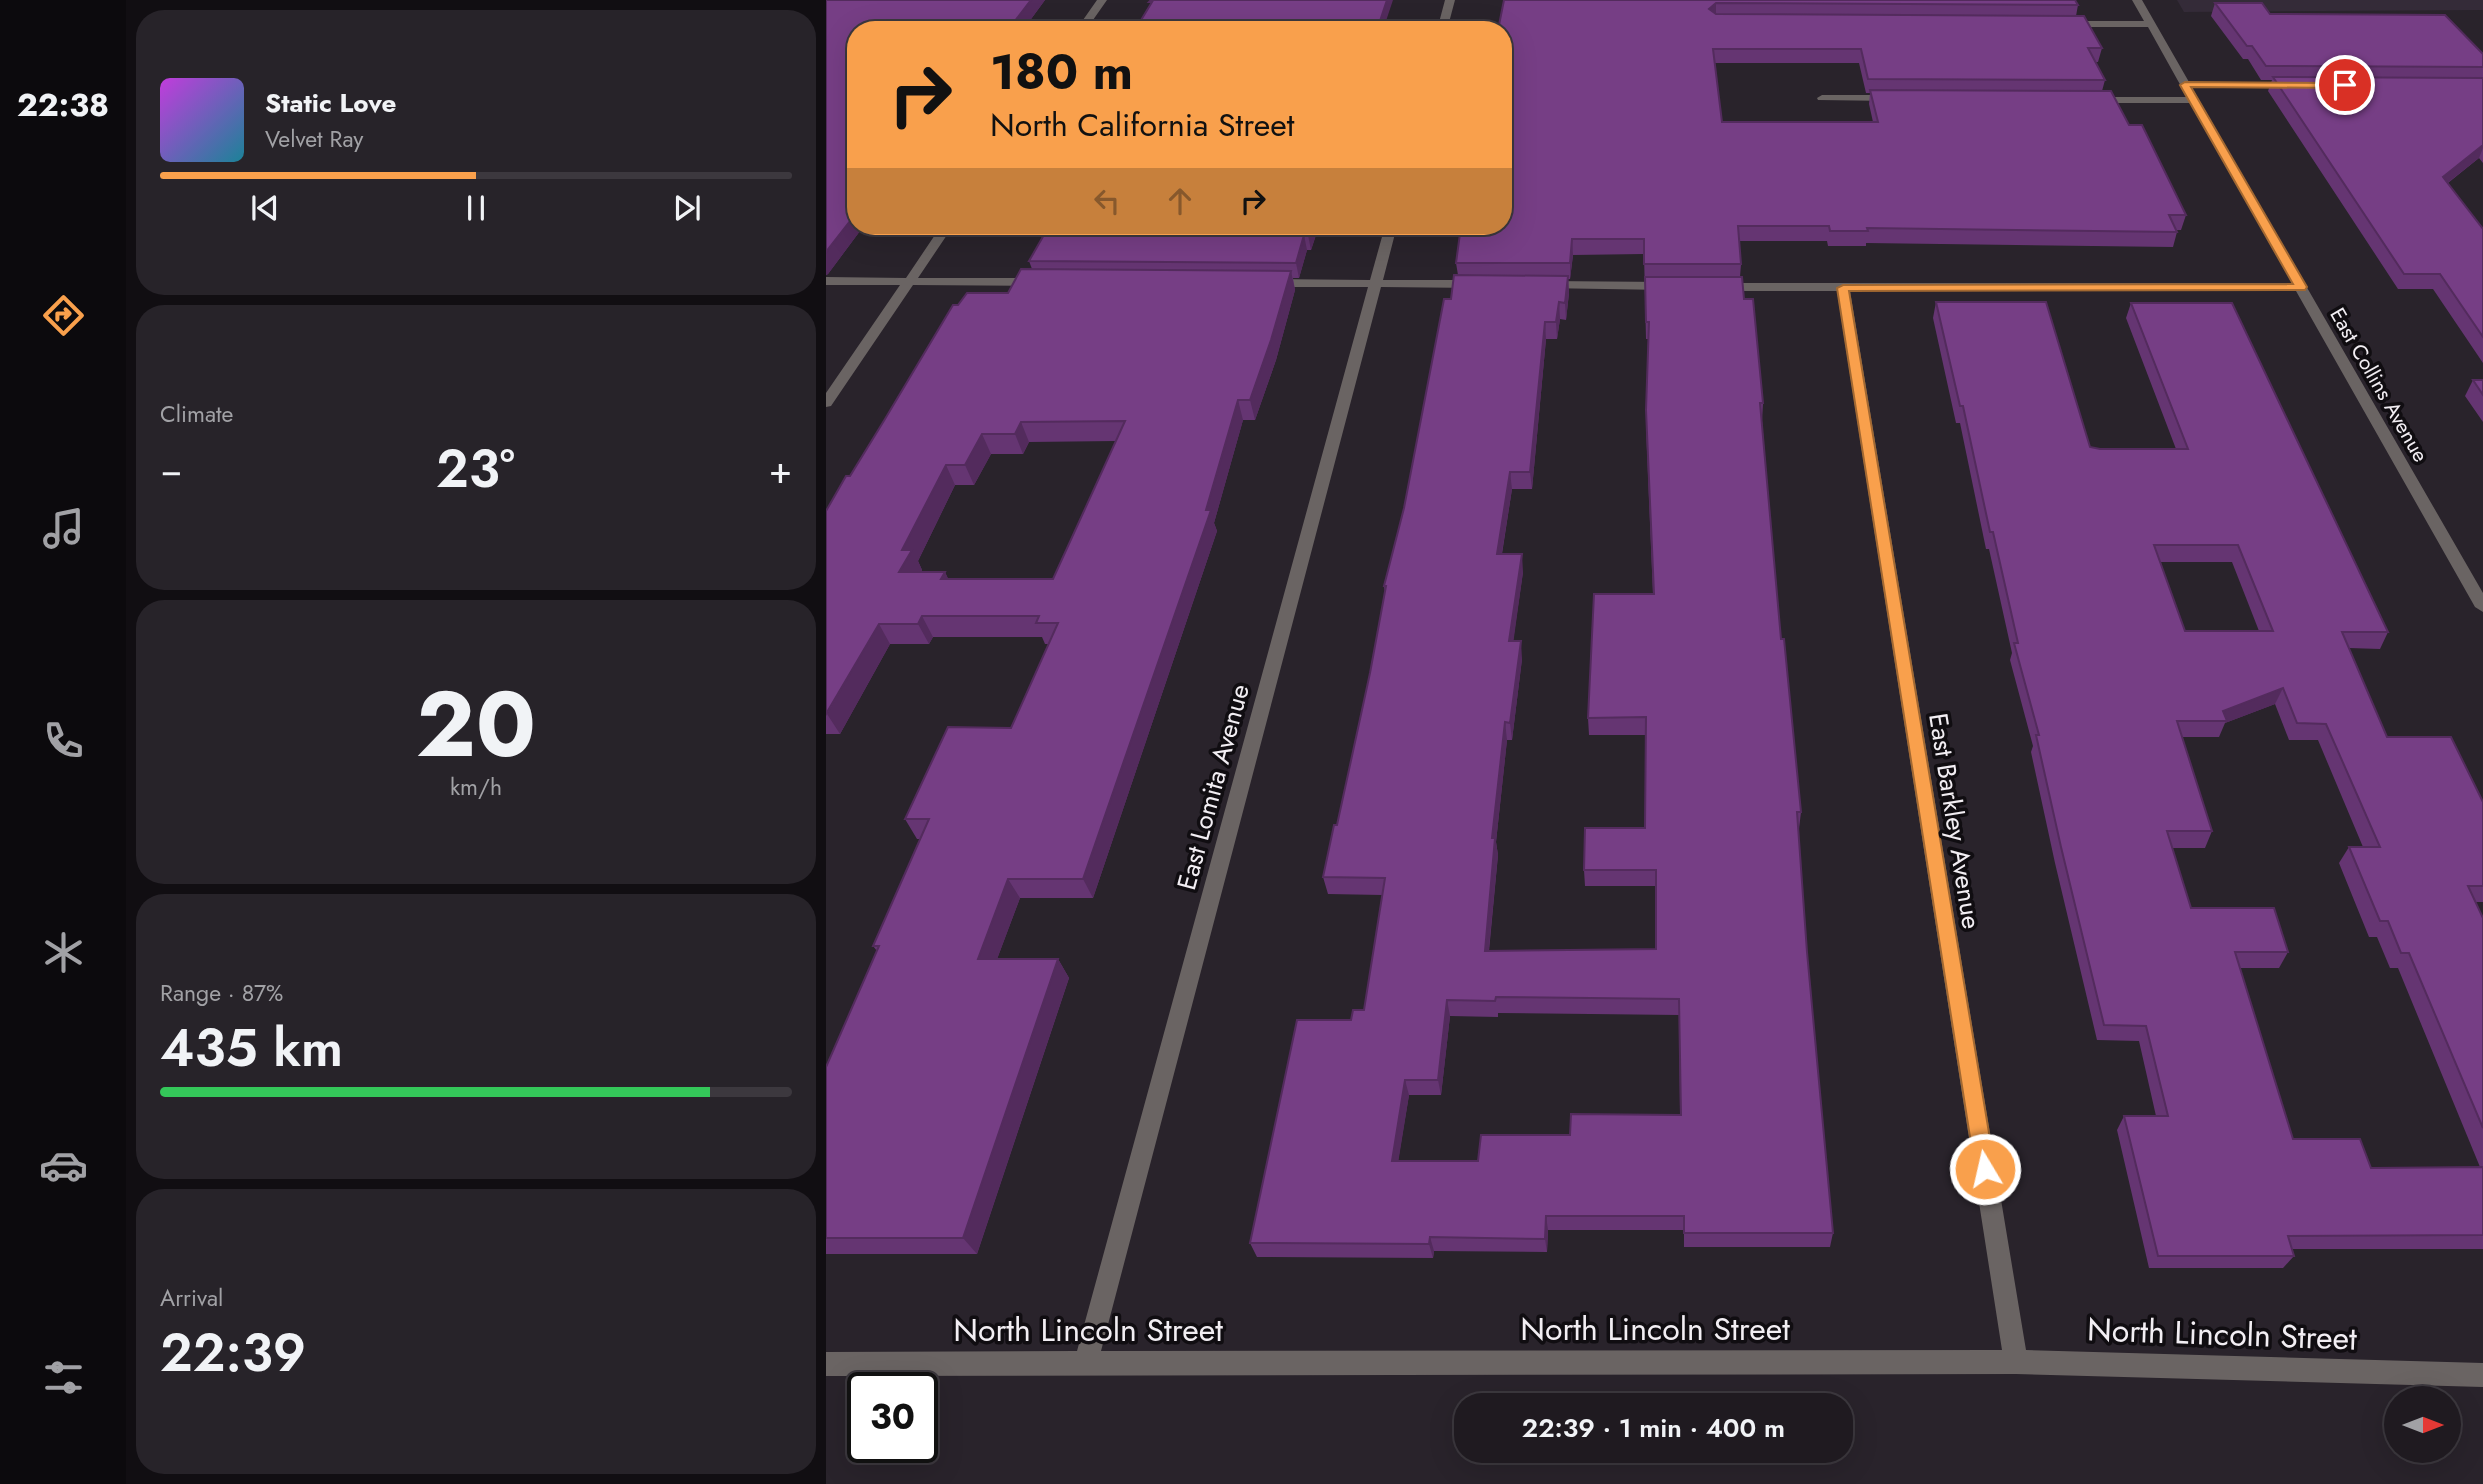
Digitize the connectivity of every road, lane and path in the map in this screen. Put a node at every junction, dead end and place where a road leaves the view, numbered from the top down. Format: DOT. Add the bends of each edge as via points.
graph roads {
  1 [pos="1102,0"];
  2 [pos="1450,0"];
  3 [pos="2137,0"];
  4 [pos="1087,21"];
  5 [pos="1444,21"];
  6 [pos="2050,24"];
  7 [pos="2151,24"];
  8 [pos="2185,85"];
  9 [pos="2304,85"];
  10 [pos="1822,98"];
  11 [pos="1903,99"];
  12 [pos="2078,100"];
  13 [pos="2194,100"];
  14 [pos="941,235"];
  15 [pos="1389,235"];
  16 [pos="826,281"];
  17 [pos="909,281"];
  18 [pos="1046,282"];
  19 [pos="1252,283"];
  20 [pos="1376,283"];
  21 [pos="1486,284"];
  22 [pos="1527,285"];
  23 [pos="1678,286"];
  24 [pos="1706,287"];
  25 [pos="2301,287"];
  26 [pos="1843,288"];
  27 [pos="826,403"];
  28 [pos="2483,607"];
  29 [pos="2016,1362"];
  30 [pos="1086,1363"];
  31 [pos="826,1364"];
  32 [pos="2483,1375"];
  1 -- 4 [label="street"];
  2 -- 5 [label="street"];
  3 -- 7 [label="street, East Collins Avenue"];
  6 -- 7 [label="street"];
  7 -- 8 [label="street, East Collins Avenue"];
  8 -- 9 [label="street"];
  8 -- 13 [label="street, East Collins Avenue"];
  10 -- 11 [label="street"];
  12 -- 13 [label="street"];
  13 -- 25 [label="street, East Collins Avenue"];
  14 -- 17 [label="street"];
  15 -- 20 [label="street, East Lomita Avenue"];
  16 -- 17 [label="street"];
  17 -- 18 [label="street"];
  17 -- 27 [label="street"];
  19 -- 20 [label="street"];
  20 -- 21 [label="street"];
  20 -- 30 [label="street, East Lomita Avenue"];
  22 -- 23 [label="street"];
  24 -- 26 [label="street"];
  25 -- 26 [label="street"];
  25 -- 28 [label="street, East Collins Avenue"];
  26 -- 29 [label="street, East Barkley Avenue"];
  29 -- 30 [label="street, North Lincoln Street"];
  29 -- 32 [label="street, North Lincoln Street"];
  30 -- 31 [label="street, North Lincoln Street"];
}
